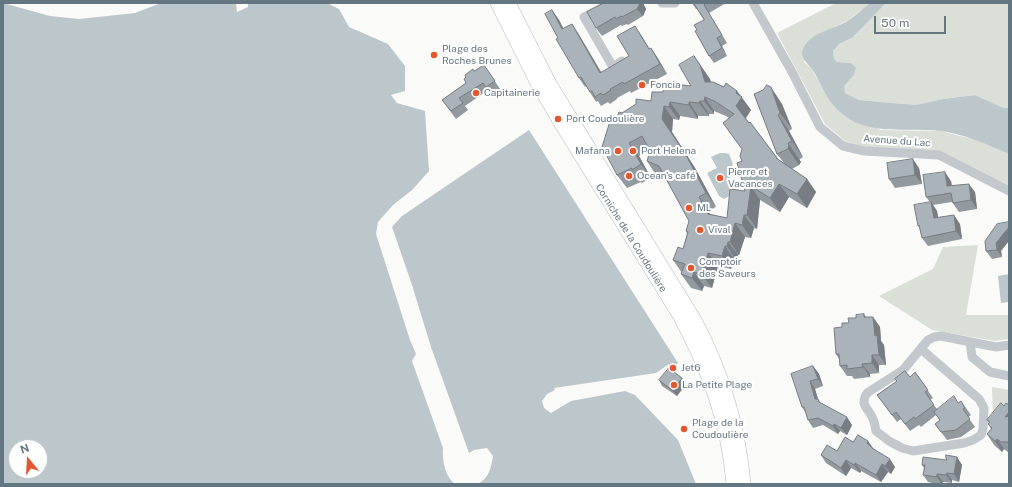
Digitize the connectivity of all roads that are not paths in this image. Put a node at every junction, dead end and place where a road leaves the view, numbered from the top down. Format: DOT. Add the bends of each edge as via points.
graph roads {
  1 [pos="497,3"];
  2 [pos="509,3"];
  3 [pos="612,3"];
  4 [pos="662,3"];
  5 [pos="675,3"];
  6 [pos="753,3"];
  7 [pos="623,61"];
  8 [pos="1009,191"];
  9 [pos="970,342"];
  10 [pos="1009,345"];
  11 [pos="921,348"];
  12 [pos="1009,376"];
  13 [pos="733,484"];
  14 [pos="744,484"];
  1 -- 13 [label="main road, Corniche de la Coudoulière" via="558,119 696,346 720,409"];
  2 -- 14 [label="main road, Corniche de la Coudoulière" via="550,84 706,342 729,403 737,433"];
  3 -- 7 [label="street" via="584,17 613,67"];
  4 -- 5 [label="street"];
  6 -- 8 [label="street, Avenue du Lac" via="820,127 843,146 864,150 938,155"];
  9 -- 10 [label="street" via="996,347"];
  9 -- 11 [label="street" via="941,336 928,340"];
  9 -- 12 [label="street" via="972,357 990,372"];
  11 -- 11 [label="street" via="980,399 984,408 983,429 977,438 964,443 913,451 889,441 876,431 864,398 903,370"];
}
